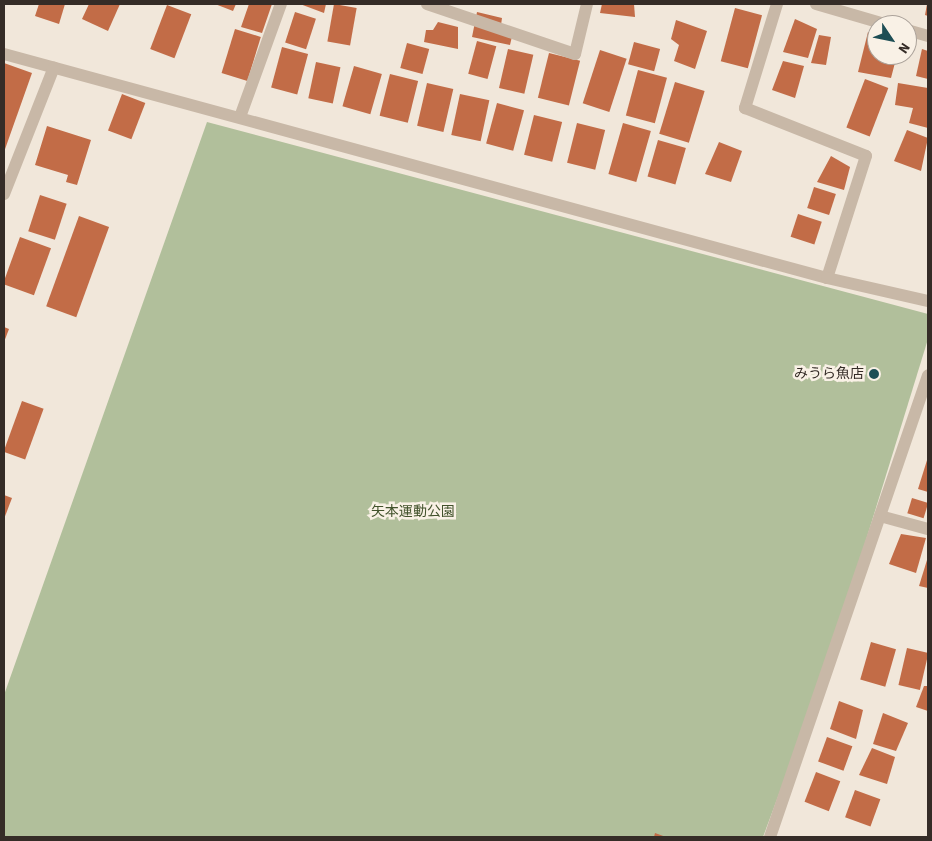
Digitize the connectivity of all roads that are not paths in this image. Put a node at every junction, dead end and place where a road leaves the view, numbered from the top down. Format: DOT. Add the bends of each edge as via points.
graph roads {
  1 [pos="281,4"];
  2 [pos="427,4"];
  3 [pos="587,4"];
  4 [pos="777,4"];
  5 [pos="816,4"];
  6 [pos="461,9"];
  7 [pos="867,19"];
  8 [pos="4,54"];
  9 [pos="54,67"];
  10 [pos="240,117"];
  11 [pos="4,194"];
  12 [pos="827,278"];
  13 [pos="928,301"];
  14 [pos="928,375"];
  15 [pos="880,516"];
  16 [pos="928,529"];
  17 [pos="770,837"];
  1 -- 10 [label="street"];
  2 -- 6 [label="street"];
  3 -- 6 [label="street" via="576,54"];
  4 -- 12 [label="street" via="745,108 866,156"];
  5 -- 7 [label="street"];
  8 -- 9 [label="street"];
  9 -- 10 [label="street"];
  9 -- 11 [label="street"];
  10 -- 12 [label="street"];
  12 -- 13 [label="street"];
  14 -- 15 [label="street"];
  15 -- 16 [label="street"];
  15 -- 17 [label="street"];
}
